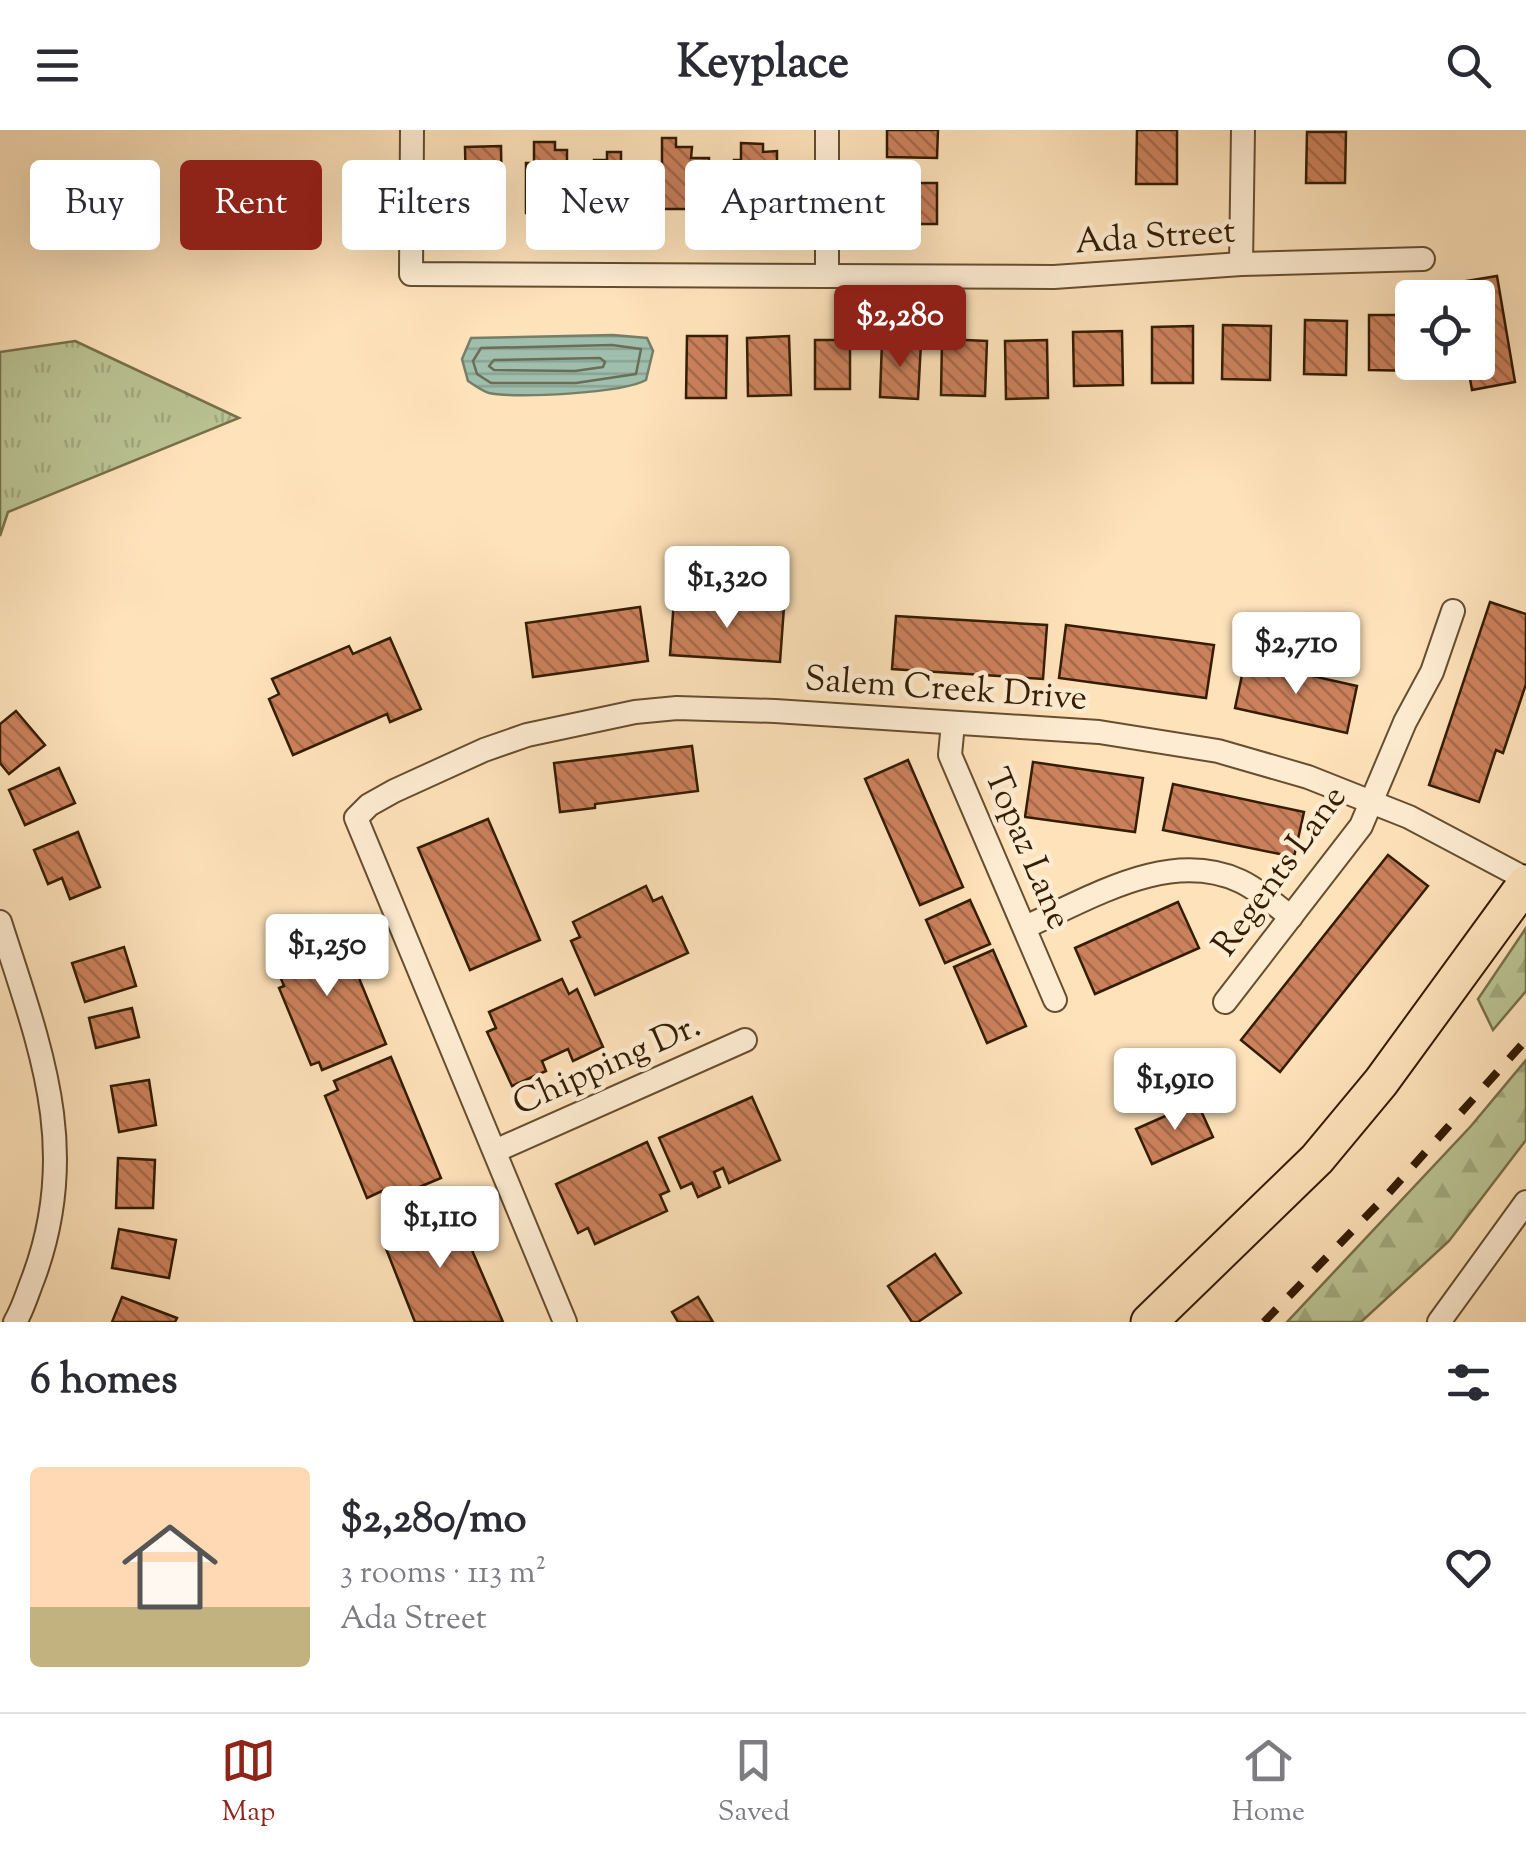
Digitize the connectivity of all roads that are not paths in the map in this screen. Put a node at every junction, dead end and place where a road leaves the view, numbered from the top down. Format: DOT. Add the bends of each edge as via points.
graph roads {
  1 [pos="412,130"];
  2 [pos="828,130"];
  3 [pos="1243,130"];
  4 [pos="1423,259"];
  5 [pos="1241,264"];
  6 [pos="826,274"];
  7 [pos="1453,611"];
  8 [pos="953,722"];
  9 [pos="1372,803"];
  10 [pos="1526,881"];
  11 [pos="1291,917"];
  12 [pos="1025,927"];
  13 [pos="2,937"];
  14 [pos="1056,1000"];
  15 [pos="1225,1002"];
  16 [pos="745,1040"];
  17 [pos="495,1150"];
  18 [pos="1526,1202"];
  19 [pos="16,1322"];
  20 [pos="565,1322"];
  21 [pos="1149,1322"];
  22 [pos="1439,1322"];
  1 -- 6 [label="street, Ada Street" via="411,274"];
  2 -- 6 [label="street"];
  3 -- 5 [label="street"];
  4 -- 5 [label="street, Ada Street"];
  5 -- 6 [label="street, Ada Street" via="1054,276"];
  7 -- 9 [label="street, Regents Lane"];
  8 -- 9 [label="street, Salem Creek Drive" via="1174,742 1308,778"];
  8 -- 12 [label="street, Topaz Lane" via="950,755"];
  8 -- 17 [label="street, Salem Creek Drive" via="677,708 620,714 484,750 369,805 356,818"];
  9 -- 10 [label="street, Salem Creek Drive"];
  9 -- 11 [label="street, Regents Lane"];
  10 -- 21 [label="main road" via="1317,1159"];
  11 -- 12 [label="street" via="1243,882 1177,870 1151,874"];
  11 -- 15 [label="street, Regents Lane"];
  12 -- 14 [label="street, Topaz Lane"];
  13 -- 19 [label="street" via="32,1016 56,1122 52,1214"];
  16 -- 17 [label="street, Chipping Dr."];
  17 -- 20 [label="street"];
  18 -- 22 [label="street"];
}
